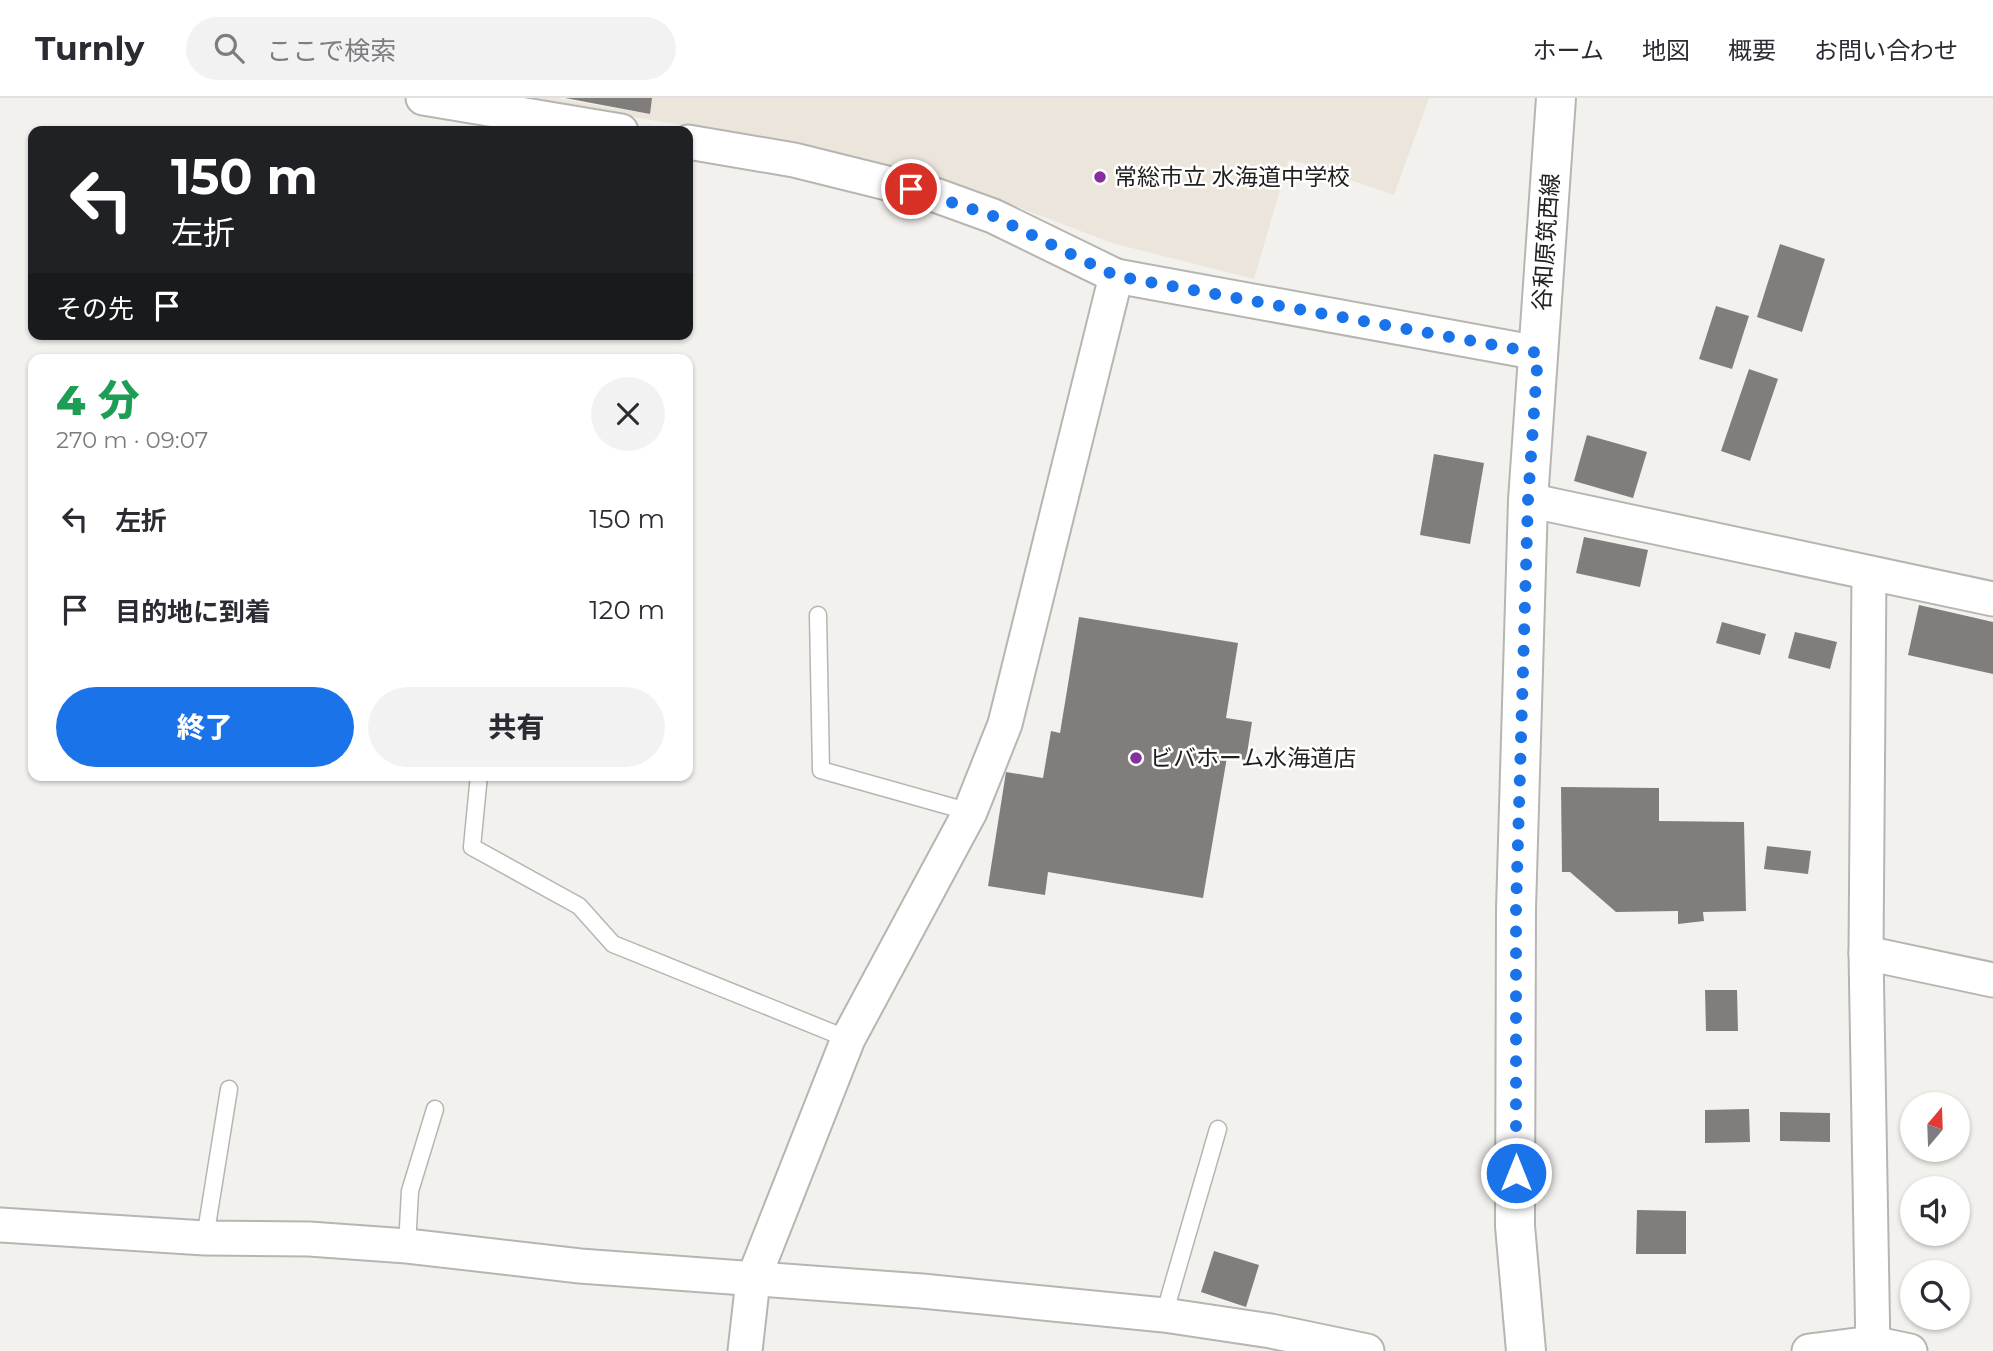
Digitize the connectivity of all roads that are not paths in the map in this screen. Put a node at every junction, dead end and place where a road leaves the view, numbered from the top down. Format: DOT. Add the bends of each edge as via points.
graph roads {
  1 [pos="423,98"];
  2 [pos="1556,98"];
  3 [pos="591,126"];
  4 [pos="693,143"];
  5 [pos="1116,276"];
  6 [pos="1538,353"];
  7 [pos="1528,500"];
  8 [pos="1869,573"];
  9 [pos="1993,599"];
  10 [pos="818,615"];
  11 [pos="478,781"];
  12 [pos="970,812"];
  13 [pos="1866,953"];
  14 [pos="1993,980"];
  15 [pos="848,1039"];
  16 [pos="229,1089"];
  17 [pos="435,1109"];
  18 [pos="1218,1129"];
  19 [pos="0,1225"];
  20 [pos="205,1238"];
  21 [pos="407,1246"];
  22 [pos="753,1280"];
  23 [pos="1164,1315"];
  24 [pos="1873,1347"];
  25 [pos="745,1351"];
  26 [pos="1367,1351"];
  27 [pos="1526,1351"];
  28 [pos="1809,1351"];
  29 [pos="1910,1351"];
  1 -- 3 [label="street"];
  2 -- 6 [label="main road, 谷和原筑西線"];
  4 -- 5 [label="street" via="794,160 935,195 993,216"];
  5 -- 6 [label="street"];
  5 -- 12 [label="street" via="1005,724"];
  6 -- 7 [label="main road, 谷和原筑西線"];
  7 -- 8 [label="street"];
  7 -- 27 [label="main road, 谷和原筑西線" via="1516,909 1516,1226"];
  8 -- 9 [label="street"];
  8 -- 13 [label="street"];
  10 -- 12 [label="lane" via="821,770"];
  11 -- 15 [label="lane" via="472,847 579,906 613,944"];
  12 -- 15 [label="street"];
  13 -- 14 [label="street"];
  13 -- 24 [label="street"];
  15 -- 22 [label="street"];
  16 -- 20 [label="lane"];
  17 -- 21 [label="lane" via="410,1191"];
  18 -- 23 [label="lane"];
  19 -- 20 [label="street"];
  20 -- 21 [label="street"];
  21 -- 22 [label="street"];
  22 -- 23 [label="street"];
  22 -- 25 [label="street"];
  23 -- 26 [label="street"];
  24 -- 28 [label="street"];
  24 -- 29 [label="street"];
}
